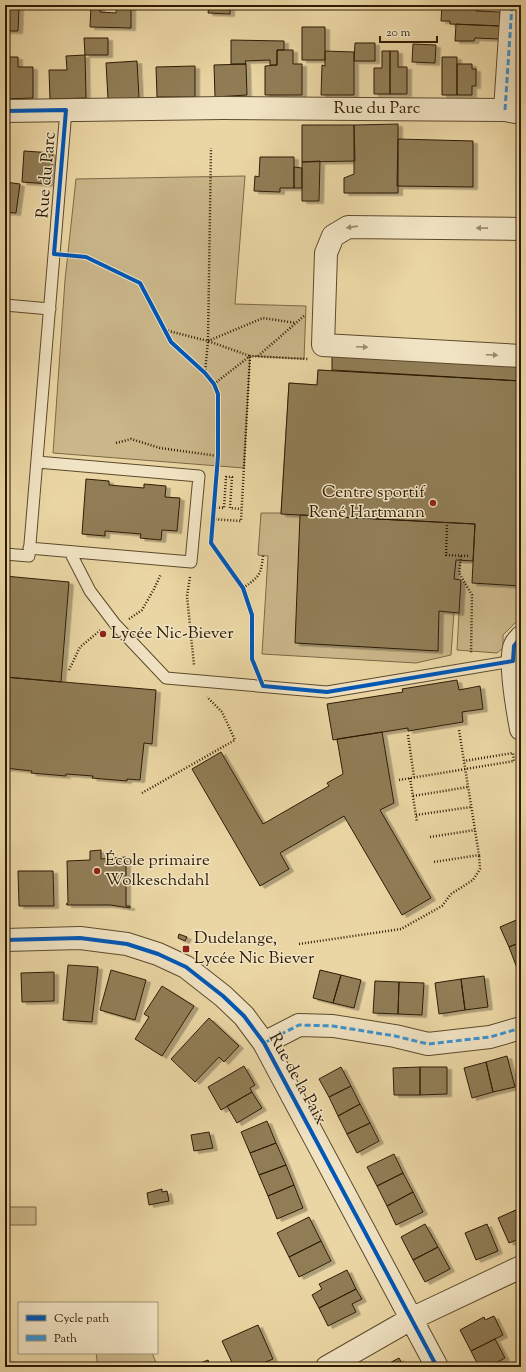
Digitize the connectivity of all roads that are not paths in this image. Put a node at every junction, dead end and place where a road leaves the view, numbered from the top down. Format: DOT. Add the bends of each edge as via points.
graph roads {
  1 [pos="512,5"];
  2 [pos="66,110"];
  3 [pos="5,111"];
  4 [pos="513,111"];
  5 [pos="521,229"];
  6 [pos="5,305"];
  7 [pos="50,309"];
  8 [pos="521,356"];
  9 [pos="37,462"];
  10 [pos="29,548"];
  11 [pos="70,552"];
  12 [pos="5,554"];
  13 [pos="521,638"];
  14 [pos="513,661"];
  15 [pos="521,729"];
  16 [pos="5,940"];
  17 [pos="521,1028"];
  18 [pos="264,1043"];
  19 [pos="521,1268"];
  20 [pos="411,1319"];
  21 [pos="327,1367"];
  22 [pos="437,1367"];
  1 -- 4 [label="street"];
  2 -- 3 [label="street, Rue du Parc"];
  2 -- 4 [label="street, Rue du Parc" via="223,108"];
  2 -- 7 [label="lane, Rue du Parc"];
  5 -- 8 [label="street, one-way" via="348,227 333,236 326,253 324,345"];
  6 -- 7 [label="lane"];
  7 -- 9 [label="lane, Rue du Parc"];
  9 -- 10 [label="lane, Rue du Parc"];
  9 -- 11 [label="lane" via="199,476 191,562"];
  10 -- 11 [label="lane"];
  10 -- 12 [label="lane" via="29,556"];
  11 -- 14 [label="lane" via="90,591 115,624 166,678 327,692"];
  13 -- 14 [label="street" via="514,646"];
  14 -- 15 [label="street"];
  16 -- 18 [label="street, Rue de la Paix" via="80,938 127,944 158,954 186,967 224,996 244,1016"];
  17 -- 18 [label="street" via="490,1037 428,1044 333,1026 299,1025"];
  18 -- 20 [label="street, Rue de la Paix"];
  19 -- 20 [label="street"];
  20 -- 21 [label="street"];
  20 -- 22 [label="street, Rue de la Paix"];
}
